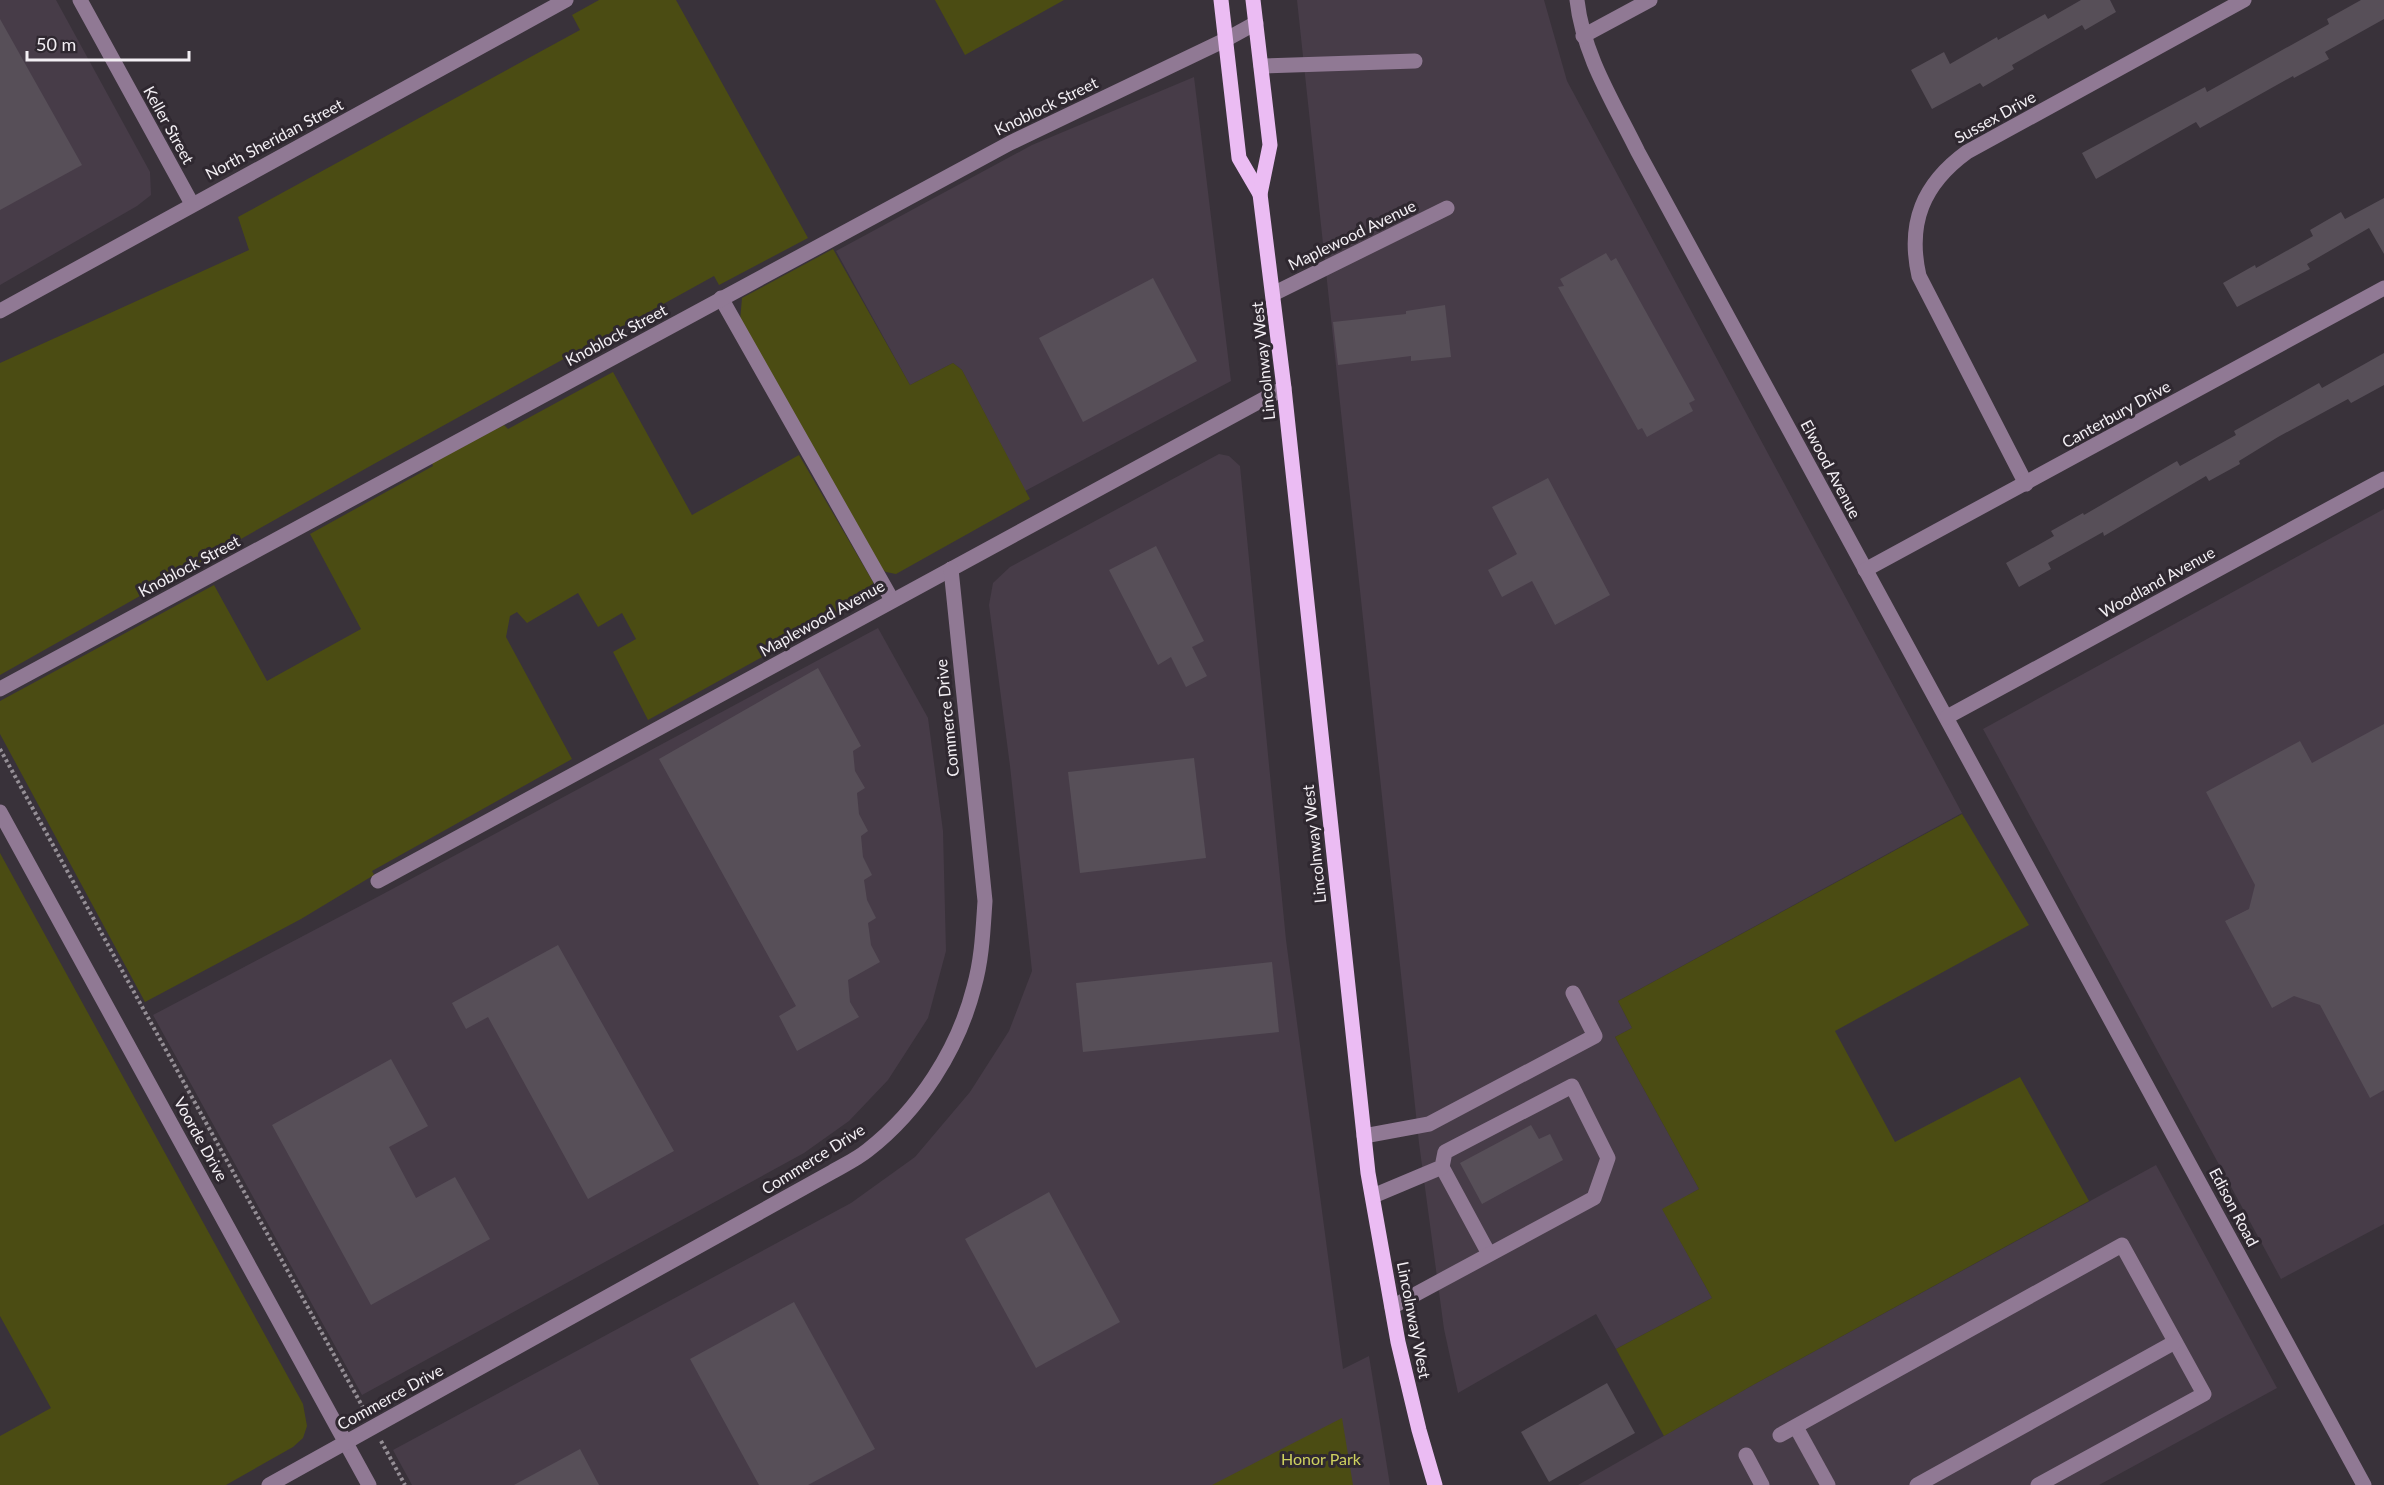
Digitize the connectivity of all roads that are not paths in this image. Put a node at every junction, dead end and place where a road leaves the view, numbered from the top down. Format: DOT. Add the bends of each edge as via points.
graph roads {
  1 [pos="80,0"];
  2 [pos="566,0"];
  3 [pos="1221,0"];
  4 [pos="1253,0"];
  5 [pos="1577,0"];
  6 [pos="1650,0"];
  7 [pos="2244,0"];
  8 [pos="1256,23"];
  9 [pos="1583,36"];
  10 [pos="1225,40"];
  11 [pos="1415,61"];
  12 [pos="1261,66"];
  13 [pos="1260,194"];
  14 [pos="192,204"];
  15 [pos="1447,208"];
  16 [pos="2384,288"];
  17 [pos="1273,294"];
  18 [pos="721,298"];
  19 [pos="0,311"];
  20 [pos="1284,388"];
  21 [pos="2384,479"];
  22 [pos="2026,484"];
  23 [pos="951,569"];
  24 [pos="1865,570"];
  25 [pos="892,600"];
  26 [pos="0,689"];
  27 [pos="1947,717"];
  28 [pos="0,812"];
  29 [pos="378,881"];
  30 [pos="2073,946"];
  31 [pos="1573,993"];
  32 [pos="1364,1136"];
  33 [pos="1442,1167"];
  34 [pos="1373,1196"];
  35 [pos="1489,1254"];
  36 [pos="1392,1307"];
  37 [pos="2175,1342"];
  38 [pos="1796,1427"];
  39 [pos="1780,1436"];
  40 [pos="346,1443"];
  41 [pos="1746,1455"];
  42 [pos="269,1485"];
  43 [pos="369,1485"];
  44 [pos="1435,1485"];
  45 [pos="1762,1485"];
  46 [pos="1828,1485"];
  47 [pos="1917,1485"];
  48 [pos="2038,1485"];
  49 [pos="2364,1485"];
  1 -- 14 [label="street, Keller Street"];
  2 -- 14 [label="street, North Sheridan Street"];
  3 -- 10 [label="main road, Lincolnway West"];
  4 -- 8 [label="main road, Lincolnway West"];
  5 -- 9 [label="street, Elwood Avenue"];
  6 -- 9 [label="street"];
  7 -- 22 [label="street, Sussex Drive" via="1967,152 1937,179 1924,200 1914,245 1919,276"];
  8 -- 10 [label="street, Knoblock Street"];
  8 -- 12 [label="main road, Lincolnway West"];
  9 -- 24 [label="street, Elwood Avenue" via="1638,152"];
  10 -- 13 [label="main road, Lincolnway West" via="1239,159"];
  10 -- 18 [label="street, Knoblock Street" via="1010,143"];
  11 -- 12 [label="street"];
  12 -- 13 [label="main road, Lincolnway West" via="1270,145"];
  13 -- 17 [label="main road, Lincolnway West"];
  14 -- 19 [label="street, North Sheridan Street"];
  15 -- 17 [label="street, Maplewood Avenue"];
  16 -- 22 [label="street, Canterbury Drive"];
  17 -- 20 [label="main road, Lincolnway West"];
  18 -- 25 [label="street"];
  18 -- 26 [label="street, Knoblock Street"];
  20 -- 23 [label="street, Maplewood Avenue"];
  20 -- 32 [label="main road, Lincolnway West"];
  21 -- 27 [label="street, Woodland Avenue"];
  22 -- 24 [label="street, Canterbury Drive"];
  23 -- 25 [label="street, Maplewood Avenue"];
  23 -- 40 [label="street, Commerce Drive" via="985,901 974,988 963,1023 926,1089 868,1150 839,1168"];
  24 -- 27 [label="street, Elwood Avenue"];
  25 -- 29 [label="street, Maplewood Avenue"];
  27 -- 30 [label="street, Elwood Avenue"];
  28 -- 40 [label="street, Voorde Drive"];
  30 -- 49 [label="street, Edison Road"];
  31 -- 32 [label="street" via="1595,1036 1429,1124"];
  32 -- 34 [label="main road, Lincolnway West"];
  33 -- 34 [label="street"];
  33 -- 35 [label="street"];
  33 -- 35 [label="street" via="1445,1152 1572,1086 1608,1158 1594,1198"];
  34 -- 36 [label="main road, Lincolnway West"];
  35 -- 36 [label="street"];
  36 -- 44 [label="main road, Lincolnway West"];
  37 -- 38 [label="street" via="2122,1245"];
  37 -- 47 [label="street"];
  37 -- 48 [label="street" via="2204,1394"];
  38 -- 39 [label="street"];
  38 -- 46 [label="street"];
  40 -- 42 [label="street, Commerce Drive"];
  40 -- 43 [label="street, Voorde Drive"];
  41 -- 45 [label="street"];
}
